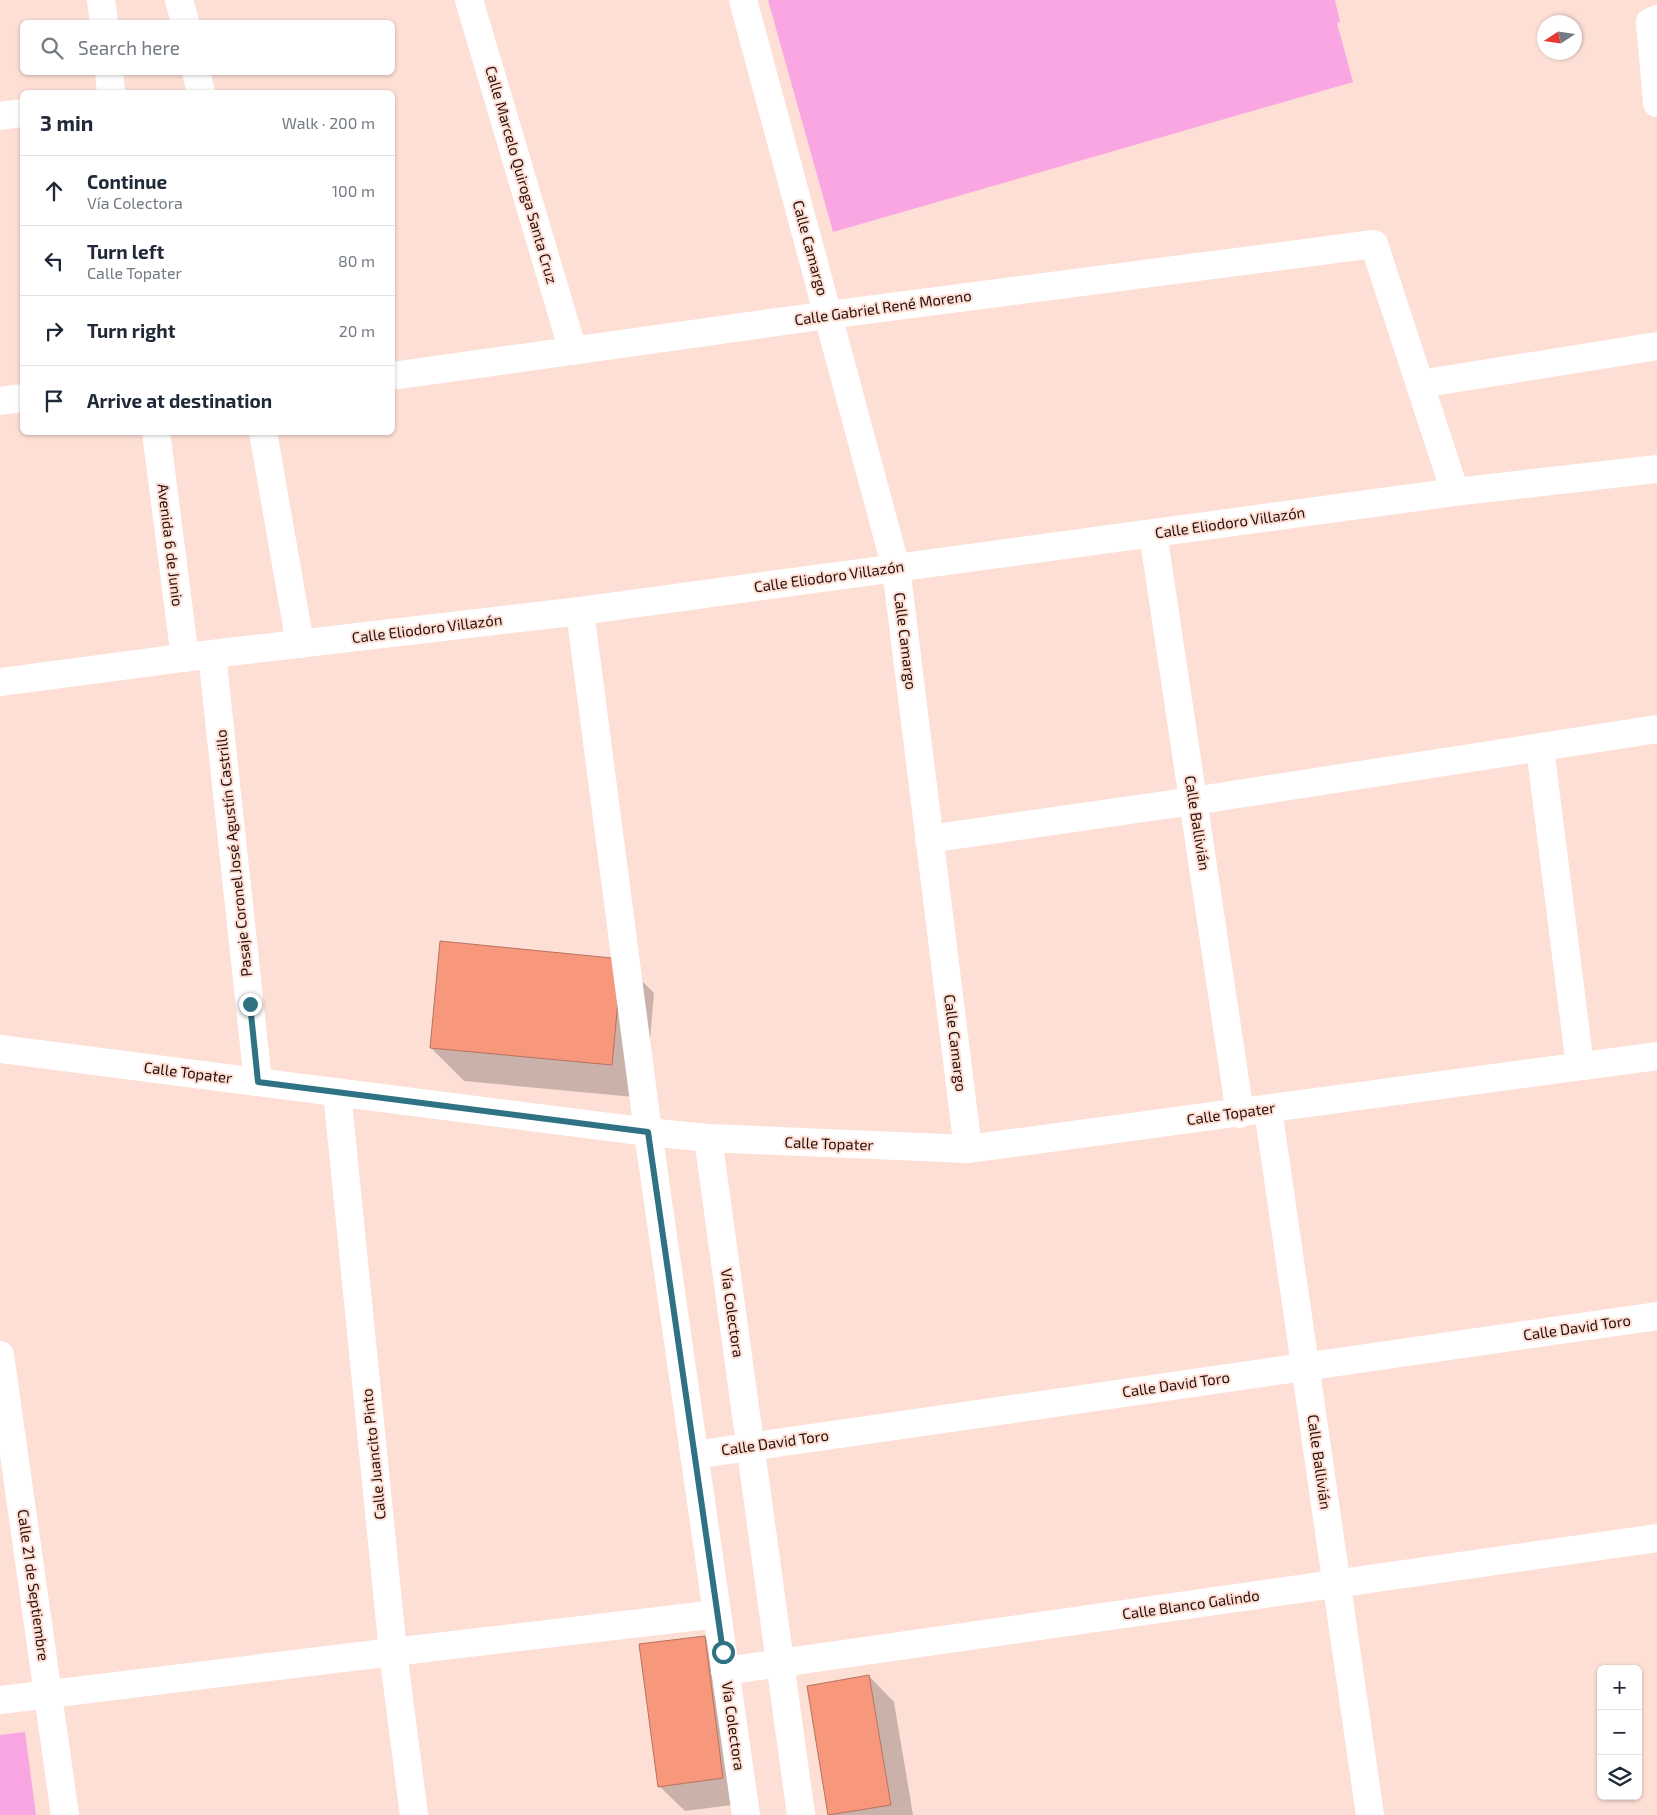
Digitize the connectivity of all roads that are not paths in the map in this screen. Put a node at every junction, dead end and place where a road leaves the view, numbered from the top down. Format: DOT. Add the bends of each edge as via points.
graph roads {
  1 [pos="101,0"];
  2 [pos="180,0"];
  3 [pos="469,0"];
  4 [pos="743,0"];
  5 [pos="1657,19"];
  6 [pos="104,20"];
  7 [pos="185,20"];
  8 [pos="109,75"];
  9 [pos="197,75"];
  10 [pos="111,90"];
  11 [pos="200,90"];
  12 [pos="1657,102"];
  13 [pos="20,113"];
  14 [pos="0,116"];
  15 [pos="828,315"];
  16 [pos="1657,346"];
  17 [pos="573,351"];
  18 [pos="395,376"];
  19 [pos="1420,384"];
  20 [pos="20,398"];
  21 [pos="0,401"];
  22 [pos="156,435"];
  23 [pos="264,435"];
  24 [pos="1657,469"];
  25 [pos="1455,492"];
  26 [pos="1153,533"];
  27 [pos="896,568"];
  28 [pos="580,611"];
  29 [pos="300,644"];
  30 [pos="212,654"];
  31 [pos="185,658"];
  32 [pos="0,682"];
  33 [pos="1657,729"];
  34 [pos="1540,748"];
  35 [pos="1193,801"];
  36 [pos="929,839"];
  37 [pos="0,1049"];
  38 [pos="1657,1056"];
  39 [pos="1580,1066"];
  40 [pos="258,1082"];
  41 [pos="337,1092"];
  42 [pos="1268,1109"];
  43 [pos="1240,1114"];
  44 [pos="648,1132"];
  45 [pos="708,1138"];
  46 [pos="968,1150"];
  47 [pos="1657,1316"];
  48 [pos="0,1356"];
  49 [pos="1306,1367"];
  50 [pos="750,1446"];
  51 [pos="694,1455"];
  52 [pos="1657,1538"];
  53 [pos="1337,1584"];
  54 [pos="717,1614"];
  55 [pos="394,1652"];
  56 [pos="780,1664"];
  57 [pos="725,1671"];
  58 [pos="48,1694"];
  59 [pos="0,1700"];
  60 [pos="65,1815"];
  61 [pos="414,1815"];
  62 [pos="746,1815"];
  63 [pos="801,1815"];
  64 [pos="1370,1815"];
  1 -- 6 [label="street"];
  2 -- 7 [label="street"];
  3 -- 17 [label="street, Calle Marcelo Quiroga Santa Cruz"];
  4 -- 15 [label="street, Calle Camargo"];
  5 -- 12 [label="street" via="1650,22"];
  8 -- 10 [label="street"];
  9 -- 11 [label="street"];
  13 -- 14 [label="street"];
  15 -- 17 [label="street, Calle Gabriel René Moreno"];
  15 -- 19 [label="street, Calle Gabriel René Moreno" via="1374,244"];
  15 -- 27 [label="street, Calle Camargo"];
  16 -- 19 [label="street"];
  17 -- 18 [label="street, Calle Gabriel René Moreno"];
  19 -- 25 [label="street"];
  20 -- 21 [label="street"];
  22 -- 31 [label="street, Avenida 6 de Junio"];
  23 -- 29 [label="street"];
  24 -- 25 [label="street, Calle Eliodoro Villazón"];
  25 -- 26 [label="street, Calle Eliodoro Villazón"];
  26 -- 27 [label="street, Calle Eliodoro Villazón"];
  26 -- 35 [label="street, Calle Ballivián"];
  27 -- 28 [label="street, Calle Eliodoro Villazón"];
  27 -- 36 [label="street, Calle Camargo"];
  28 -- 29 [label="street, Calle Eliodoro Villazón"];
  28 -- 44 [label="street, Vía Colectora"];
  29 -- 30 [label="street, Calle Eliodoro Villazón"];
  30 -- 31 [label="street, Calle Eliodoro Villazón"];
  30 -- 40 [label="street, Pasaje Coronel José Agustín Castrillo"];
  31 -- 32 [label="street, Calle Eliodoro Villazón"];
  33 -- 34 [label="street"];
  34 -- 35 [label="street"];
  34 -- 39 [label="street"];
  35 -- 36 [label="street"];
  35 -- 43 [label="street, Calle Ballivián"];
  36 -- 46 [label="street, Calle Camargo"];
  37 -- 40 [label="street, Calle Topater"];
  38 -- 39 [label="street, Calle Topater"];
  39 -- 42 [label="street, Calle Topater"];
  40 -- 41 [label="street, Calle Topater"];
  41 -- 44 [label="street, Calle Topater"];
  41 -- 55 [label="street, Calle Juancito Pinto"];
  42 -- 43 [label="street, Calle Topater"];
  42 -- 49 [label="street, Calle Ballivián"];
  43 -- 46 [label="street, Calle Topater"];
  44 -- 45 [label="street, Calle Topater"];
  44 -- 51 [label="street, Vía Colectora"];
  45 -- 46 [label="street, Calle Topater"];
  45 -- 50 [label="street, Vía Colectora"];
  47 -- 49 [label="street, Calle David Toro"];
  48 -- 58 [label="street, Calle 21 de Septiembre"];
  49 -- 50 [label="street, Calle David Toro"];
  49 -- 53 [label="street, Calle Ballivián"];
  50 -- 51 [label="street, Calle David Toro"];
  50 -- 56 [label="street, Vía Colectora"];
  51 -- 54 [label="street, Vía Colectora"];
  52 -- 53 [label="street, Calle Blanco Galindo"];
  53 -- 56 [label="street, Calle Blanco Galindo"];
  53 -- 64 [label="street, Calle Ballivián"];
  54 -- 55 [label="street"];
  54 -- 57 [label="street, Vía Colectora"];
  55 -- 58 [label="street"];
  55 -- 61 [label="street, Calle Juancito Pinto"];
  56 -- 57 [label="street, Calle Blanco Galindo"];
  56 -- 63 [label="street, Vía Colectora"];
  57 -- 62 [label="street, Vía Colectora"];
  58 -- 59 [label="street"];
  58 -- 60 [label="street, Calle 21 de Septiembre"];
}
